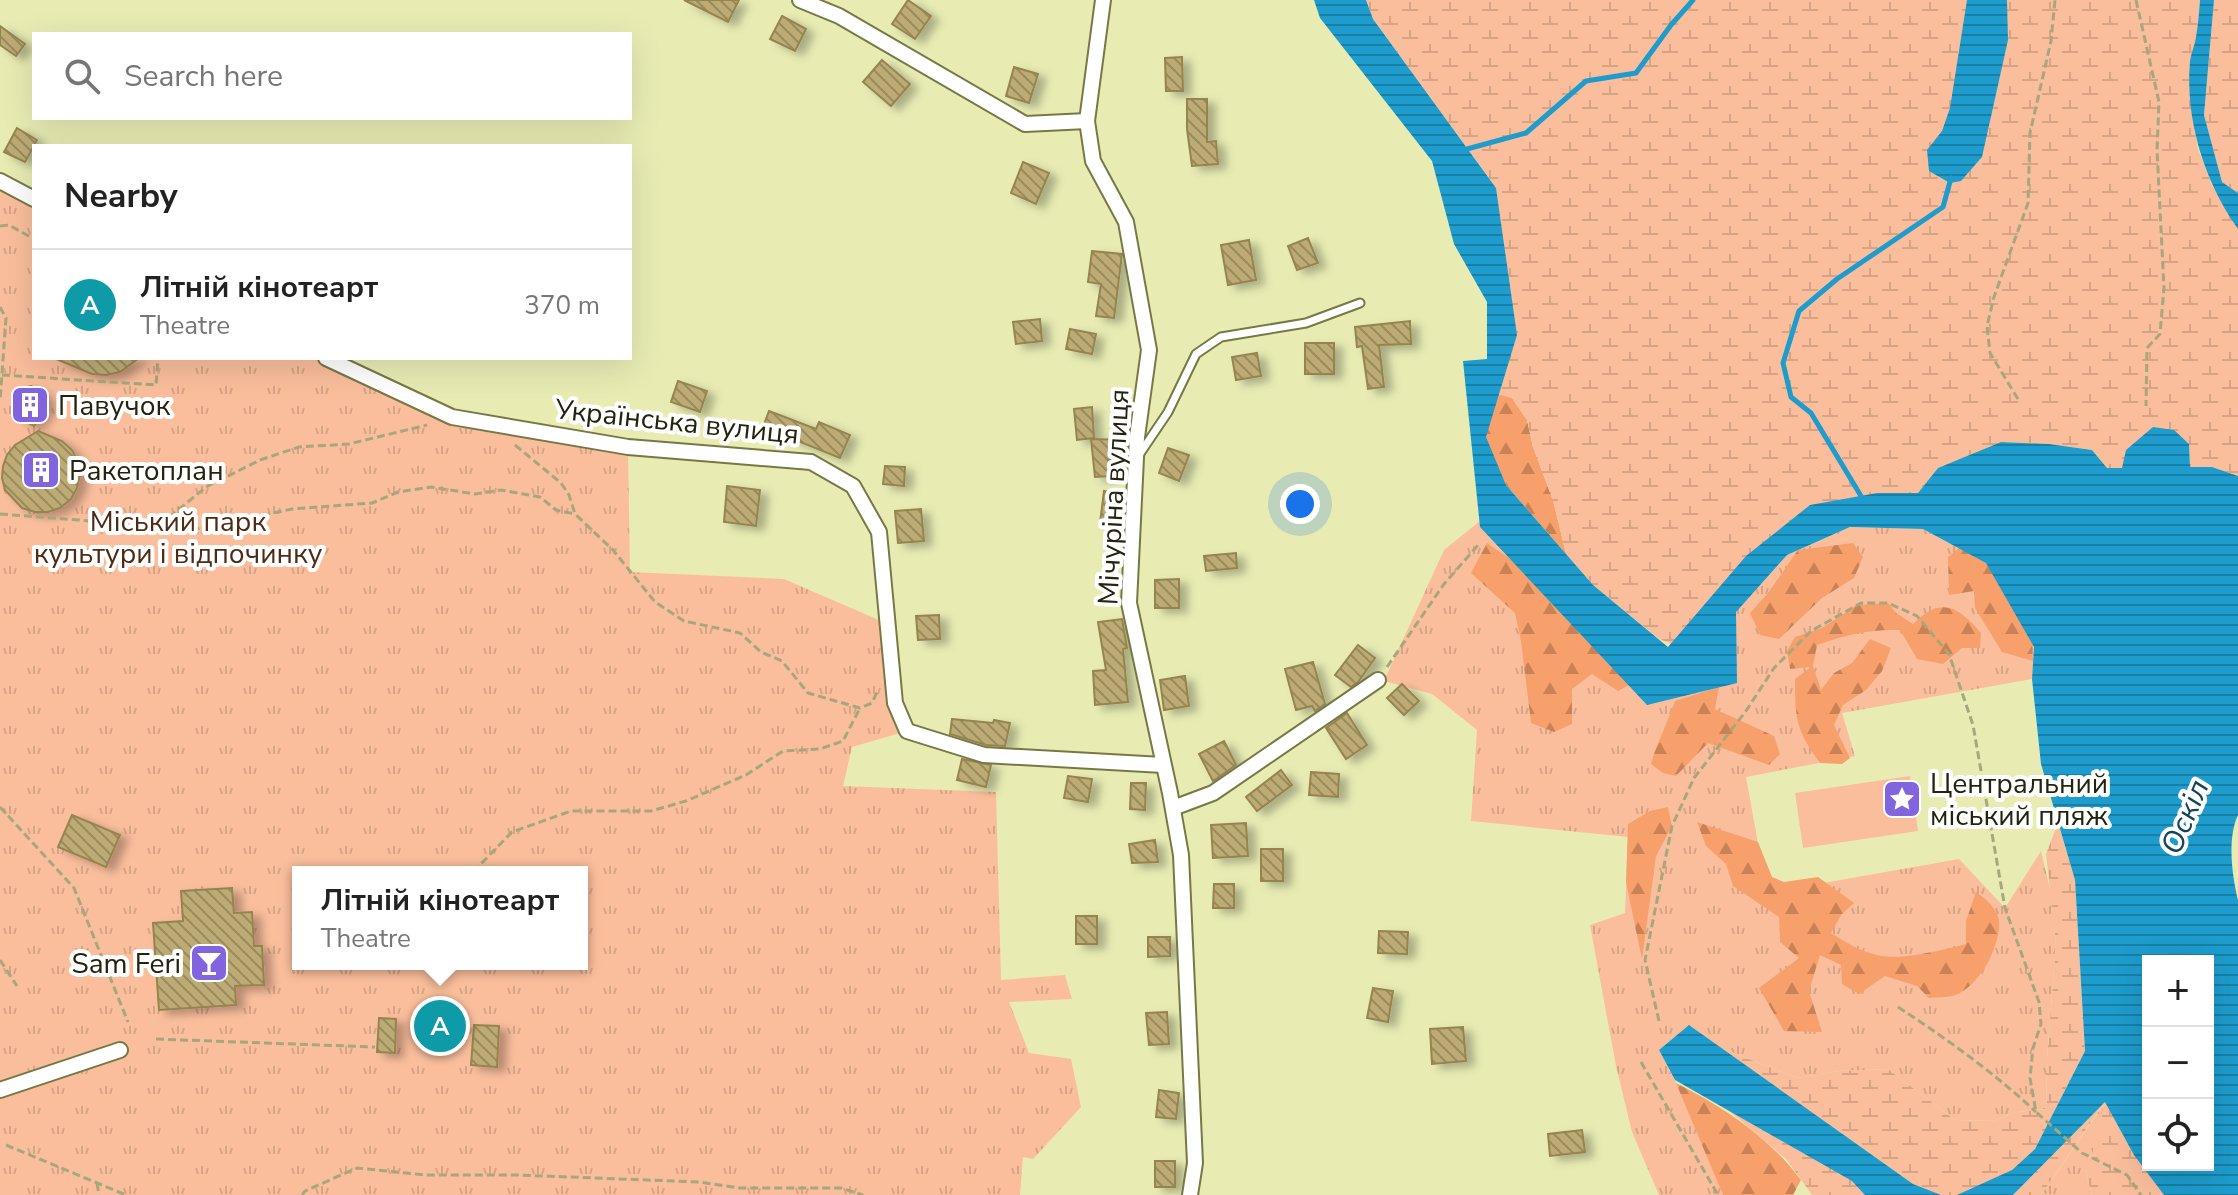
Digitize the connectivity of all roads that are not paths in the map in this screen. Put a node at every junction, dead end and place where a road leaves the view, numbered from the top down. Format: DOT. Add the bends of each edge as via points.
graph roads {
  1 [pos="800,0"];
  2 [pos="1103,0"];
  3 [pos="1087,121"];
  4 [pos="0,181"];
  5 [pos="32,198"];
  6 [pos="1360,303"];
  7 [pos="330,360"];
  8 [pos="1136,460"];
  9 [pos="1378,680"];
  10 [pos="1163,765"];
  11 [pos="1173,808"];
  12 [pos="120,1050"];
  13 [pos="0,1090"];
  14 [pos="1190,1195"];
  1 -- 3 [label="street" via="839,16 1025,124"];
  2 -- 3 [label="street, Мічуріна вулиця"];
  3 -- 8 [label="street, Мічуріна вулиця" via="1093,161 1126,222 1149,350"];
  4 -- 5 [label="street"];
  6 -- 8 [label="lane" via="1306,323 1221,337 1196,354 1168,412"];
  7 -- 10 [label="street, Українська вулиця" via="452,417 628,447 811,462 853,486 879,532 895,703 907,731 984,755"];
  8 -- 10 [label="street, Мічуріна вулиця" via="1129,603"];
  9 -- 11 [label="street" via="1213,793"];
  10 -- 11 [label="street, Мічуріна вулиця"];
  11 -- 14 [label="street, Мічуріна вулиця" via="1183,886 1195,1163"];
  12 -- 13 [label="street"];
}
